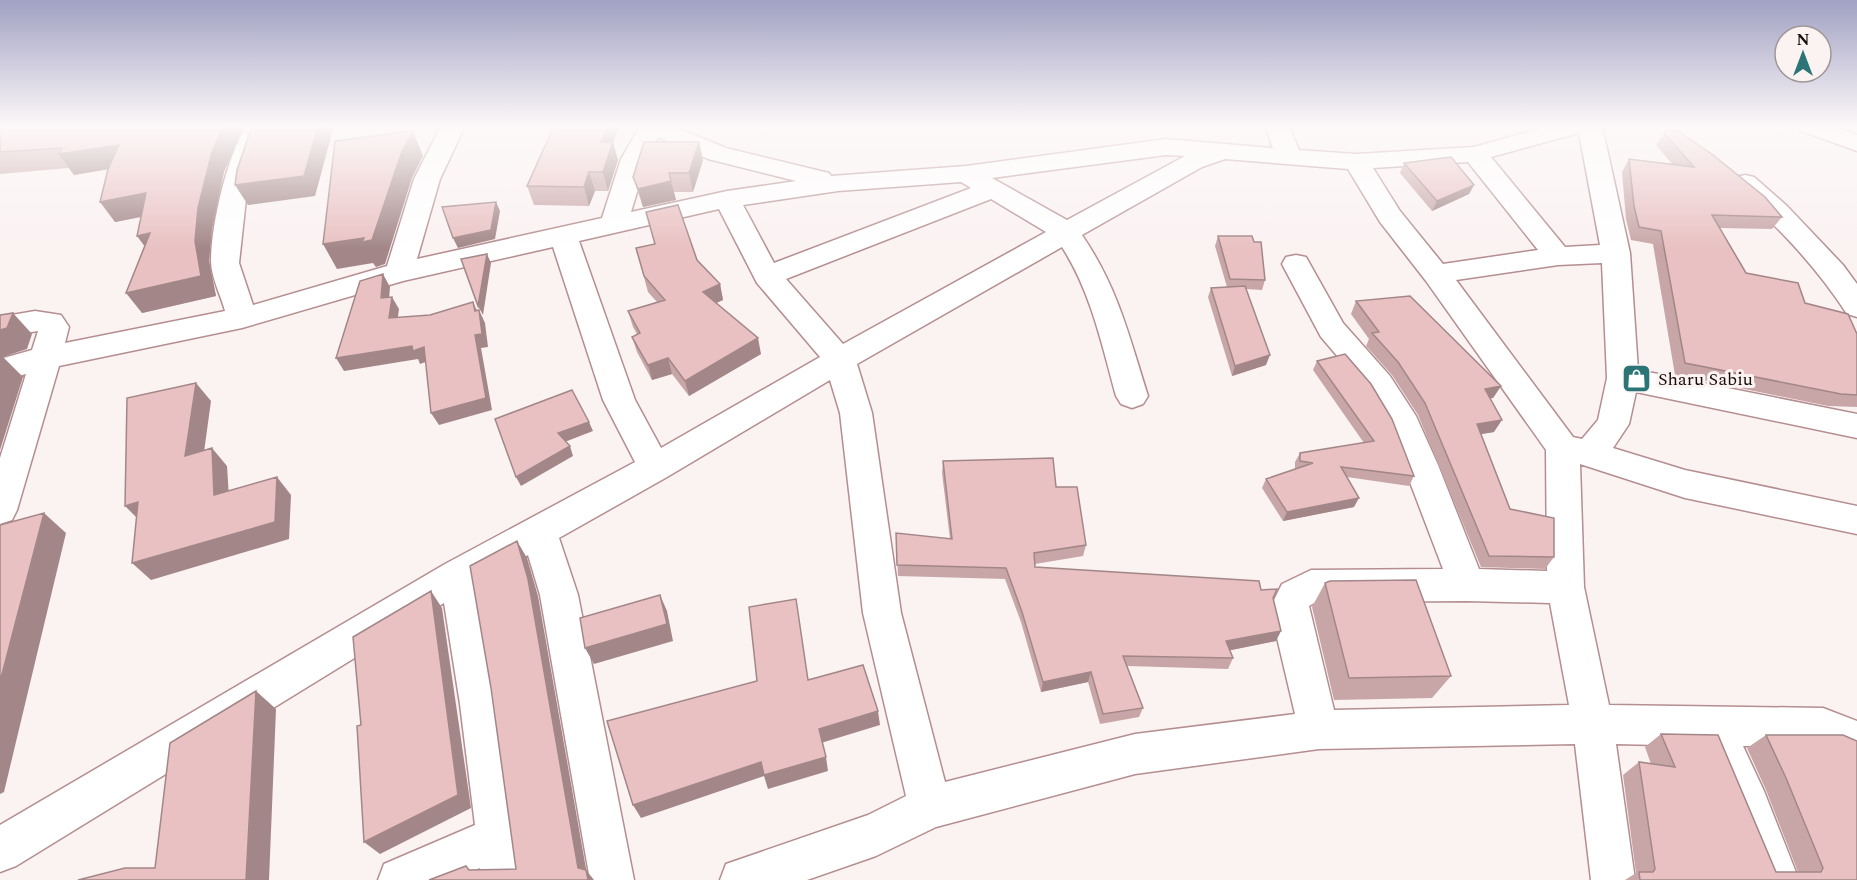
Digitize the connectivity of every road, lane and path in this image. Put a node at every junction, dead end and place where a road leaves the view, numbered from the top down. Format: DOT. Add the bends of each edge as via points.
graph roads {
  1 [pos="242,167"];
  2 [pos="431,167"];
  3 [pos="632,167"];
  4 [pos="772,167"];
  5 [pos="1017,167"];
  6 [pos="1184,167"];
  7 [pos="1359,167"];
  8 [pos="1486,167"];
  9 [pos="1598,167"];
  10 [pos="1725,167"];
  11 [pos="966,174"];
  12 [pos="838,183"];
  13 [pos="993,189"];
  14 [pos="727,199"];
  15 [pos="614,225"];
  16 [pos="1065,231"];
  17 [pos="563,236"];
  18 [pos="1616,253"];
  19 [pos="1558,256"];
  20 [pos="1296,264"];
  21 [pos="1847,271"];
  22 [pos="400,272"];
  23 [pos="1436,274"];
  24 [pos="767,276"];
  25 [pos="1857,307"];
  26 [pos="242,318"];
  27 [pos="0,327"];
  28 [pos="47,357"];
  29 [pos="840,360"];
  30 [pos="0,370"];
  31 [pos="1623,378"];
  32 [pos="1132,396"];
  33 [pos="1857,426"];
  34 [pos="1576,450"];
  35 [pos="655,468"];
  36 [pos="0,510"];
  37 [pos="1857,520"];
  38 [pos="539,532"];
  39 [pos="458,575"];
  40 [pos="1467,585"];
  41 [pos="1566,587"];
  42 [pos="1593,724"];
  43 [pos="1713,727"];
  44 [pos="1319,730"];
  45 [pos="1857,741"];
  46 [pos="171,747"];
  47 [pos="167,791"];
  48 [pos="930,807"];
  49 [pos="500,837"];
  50 [pos="0,850"];
  51 [pos="400,880"];
  52 [pos="504,880"];
  53 [pos="612,880"];
  54 [pos="742,880"];
  55 [pos="1613,880"];
  56 [pos="1777,880"];
  1 -- 26 [label="street" via="234,190 225,262"];
  2 -- 22 [label="street" via="415,211"];
  3 -- 15 [label="street"];
  4 -- 12 [label="street"];
  5 -- 11 [label="street"];
  6 -- 16 [label="street"];
  7 -- 23 [label="street" via="1390,216"];
  8 -- 19 [label="street"];
  9 -- 18 [label="street"];
  10 -- 21 [label="street"];
  11 -- 12 [label="street"];
  11 -- 13 [label="street"];
  12 -- 14 [label="street"];
  13 -- 16 [label="street"];
  13 -- 24 [label="street"];
  14 -- 15 [label="street"];
  14 -- 24 [label="street"];
  15 -- 17 [label="street"];
  16 -- 29 [label="street"];
  16 -- 32 [label="street" via="1102,295"];
  17 -- 22 [label="street"];
  17 -- 35 [label="street" via="619,400"];
  18 -- 19 [label="street"];
  18 -- 31 [label="street"];
  19 -- 23 [label="street"];
  20 -- 40 [label="street" via="1332,330 1379,384 1404,425"];
  21 -- 25 [label="street"];
  22 -- 26 [label="street"];
  23 -- 34 [label="street"];
  24 -- 29 [label="street"];
  26 -- 28 [label="street"];
  27 -- 28 [label="street" via="50,322 54,327"];
  28 -- 30 [label="street"];
  28 -- 36 [label="street"];
  29 -- 35 [label="street"];
  29 -- 48 [label="street" via="856,413 882,614"];
  31 -- 33 [label="street"];
  31 -- 34 [label="street" via="1612,424"];
  34 -- 37 [label="street" via="1685,484"];
  34 -- 41 [label="street"];
  35 -- 38 [label="street"];
  38 -- 39 [label="street"];
  38 -- 53 [label="street" via="559,595"];
  39 -- 46 [label="street"];
  39 -- 49 [label="street"];
  40 -- 41 [label="street"];
  40 -- 44 [label="street" via="1311,586 1295,595 1289,608"];
  41 -- 42 [label="street"];
  42 -- 43 [label="street"];
  42 -- 44 [label="street"];
  42 -- 55 [label="street"];
  43 -- 45 [label="street" via="1823,727"];
  43 -- 56 [label="street"];
  44 -- 48 [label="street" via="1135,754"];
  46 -- 47 [label="street"];
  46 -- 50 [label="street"];
  48 -- 54 [label="street" via="876,834"];
  49 -- 51 [label="street"];
  49 -- 52 [label="street"];
}
